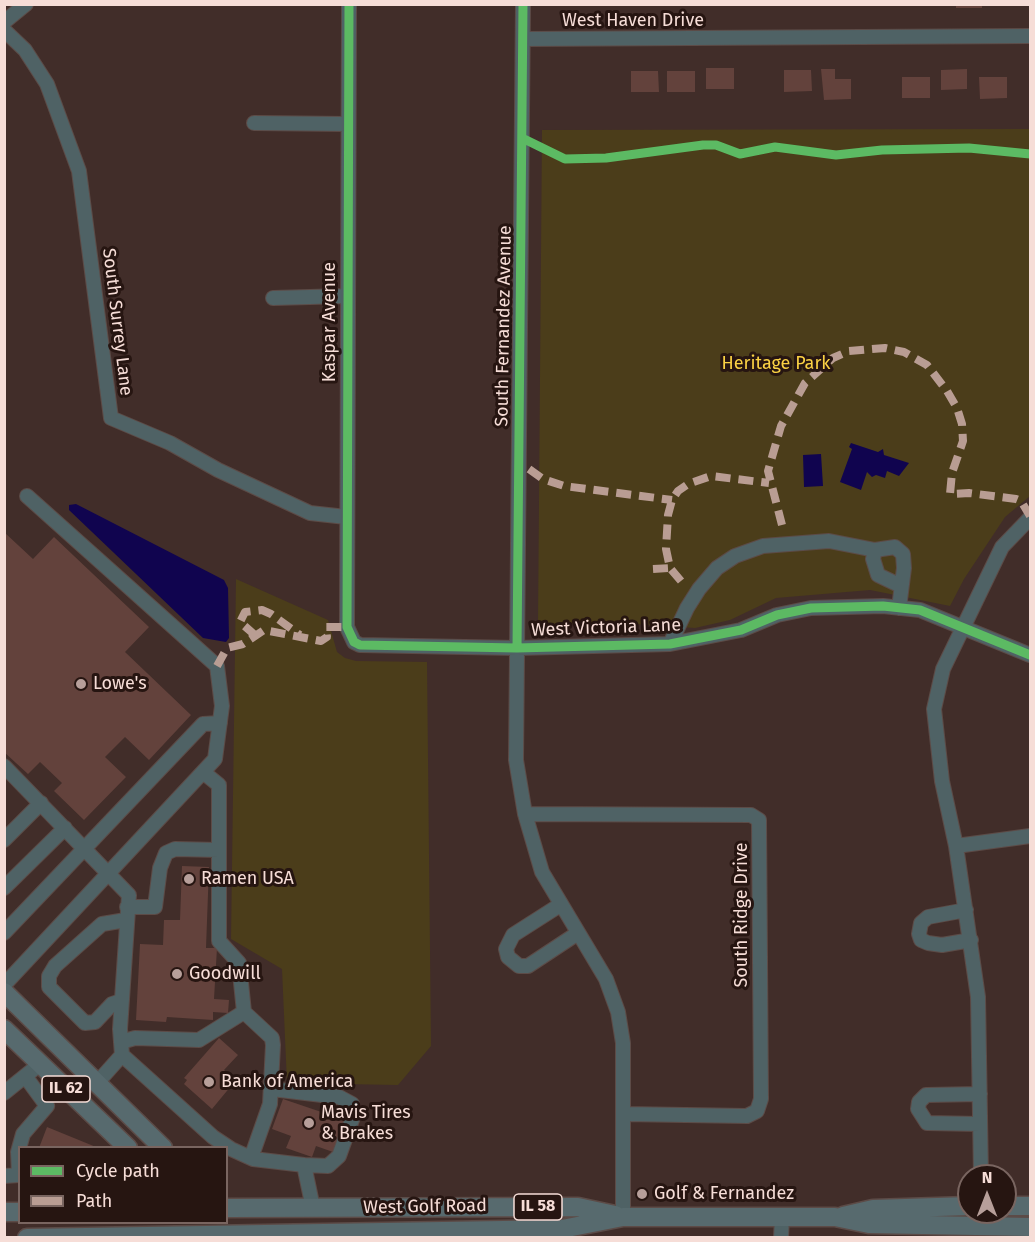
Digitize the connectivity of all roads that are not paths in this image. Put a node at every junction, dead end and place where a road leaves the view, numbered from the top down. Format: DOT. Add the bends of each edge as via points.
graph roads {
  1 [pos="26,4"];
  2 [pos="349,4"];
  3 [pos="523,4"];
  4 [pos="4,22"];
  5 [pos="4,30"];
  6 [pos="1030,36"];
  7 [pos="523,39"];
  8 [pos="254,123"];
  9 [pos="347,124"];
  10 [pos="346,296"];
  11 [pos="273,298"];
  12 [pos="27,496"];
  13 [pos="346,517"];
  14 [pos="1030,518"];
  15 [pos="875,550"];
  16 [pos="901,586"];
  17 [pos="899,608"];
  18 [pos="962,628"];
  19 [pos="351,638"];
  20 [pos="670,645"];
  21 [pos="517,648"];
  22 [pos="1030,655"];
  23 [pos="220,723"];
  24 [pos="4,766"];
  25 [pos="203,772"];
  26 [pos="10,781"];
  27 [pos="41,803"];
  28 [pos="525,814"];
  29 [pos="65,828"];
  30 [pos="1030,836"];
  31 [pos="4,840"];
  32 [pos="956,846"];
  33 [pos="85,849"];
  34 [pos="219,850"];
  35 [pos="109,872"];
  36 [pos="4,888"];
  37 [pos="560,905"];
  38 [pos="966,910"];
  39 [pos="127,914"];
  40 [pos="4,933"];
  41 [pos="578,933"];
  42 [pos="971,939"];
  43 [pos="4,986"];
  44 [pos="4,992"];
  45 [pos="122,1001"];
  46 [pos="244,1012"];
  47 [pos="4,1029"];
  48 [pos="122,1048"];
  49 [pos="40,1064"];
  50 [pos="25,1076"];
  51 [pos="97,1083"];
  52 [pos="272,1089"];
  53 [pos="4,1093"];
  54 [pos="980,1094"];
  55 [pos="624,1114"];
  56 [pos="980,1124"];
  57 [pos="20,1146"];
  58 [pos="126,1146"];
  59 [pos="161,1146"];
  60 [pos="251,1158"];
  61 [pos="981,1164"];
  62 [pos="304,1165"];
  63 [pos="957,1206"];
  64 [pos="313,1208"];
  65 [pos="228,1209"];
  66 [pos="228,1211"];
  67 [pos="623,1217"];
  68 [pos="782,1217"];
  69 [pos="835,1217"];
  70 [pos="957,1220"];
  71 [pos="1012,1224"];
  72 [pos="1030,1227"];
  73 [pos="217,1231"];
  74 [pos="251,1235"];
  75 [pos="320,1235"];
  76 [pos="44,1237"];
  77 [pos="27,1238"];
  78 [pos="781,1238"];
  1 -- 4 [label="street"];
  2 -- 9 [label="street, Kaspar Avenue"];
  3 -- 7 [label="street, South Fernandez Avenue"];
  5 -- 13 [label="street, South Surrey Lane" via="25,50 47,84 79,171 111,418 310,513"];
  6 -- 7 [label="street, West Haven Drive"];
  7 -- 21 [label="street, South Fernandez Avenue"];
  8 -- 9 [label="street"];
  9 -- 10 [label="street, Kaspar Avenue"];
  10 -- 11 [label="street"];
  10 -- 13 [label="street, Kaspar Avenue"];
  12 -- 23 [label="street" via="217,666"];
  13 -- 19 [label="street, Kaspar Avenue" via="347,627"];
  14 -- 18 [label="street" via="1002,546"];
  15 -- 16 [label="street" via="873,559 878,575"];
  15 -- 16 [label="street" via="895,547 903,554"];
  15 -- 20 [label="street" via="829,541 763,546 735,556 717,568 699,589"];
  16 -- 17 [label="street"];
  17 -- 18 [label="street, West Victoria Lane" via="920,610"];
  17 -- 20 [label="street, West Victoria Lane" via="812,608 777,615 741,630"];
  18 -- 22 [label="street, West Victoria Lane"];
  18 -- 32 [label="street" via="943,669 934,709 942,781"];
  19 -- 21 [label="street, West Victoria Lane" via="360,645"];
  20 -- 21 [label="street, West Victoria Lane"];
  21 -- 28 [label="street, South Fernandez Avenue" via="516,760"];
  23 -- 25 [label="street" via="215,759"];
  23 -- 33 [label="street" via="203,724"];
  24 -- 26 [label="street"];
  25 -- 34 [label="street" via="219,786"];
  25 -- 35 [label="street"];
  26 -- 27 [label="street"];
  27 -- 29 [label="street"];
  27 -- 31 [label="street"];
  28 -- 37 [label="street, South Fernandez Avenue" via="542,872"];
  28 -- 55 [label="street, South Ridge Drive" via="751,815 759,820 757,1111 747,1116"];
  29 -- 33 [label="street"];
  29 -- 36 [label="street"];
  30 -- 32 [label="street"];
  32 -- 38 [label="street"];
  33 -- 35 [label="street"];
  33 -- 40 [label="street"];
  34 -- 39 [label="street" via="175,849 166,853 155,907"];
  34 -- 46 [label="street" via="219,940 239,963"];
  35 -- 39 [label="street" via="129,895"];
  35 -- 43 [label="street"];
  37 -- 41 [label="street, South Fernandez Avenue"];
  37 -- 41 [label="street" via="513,935 506,949 508,957 519,966 528,966"];
  38 -- 42 [label="street"];
  38 -- 42 [label="street" via="928,917 921,922 919,934 928,944"];
  39 -- 45 [label="street"];
  39 -- 45 [label="street" via="102,924 49,976 49,987 85,1023 95,1022"];
  41 -- 55 [label="street, South Fernandez Avenue" via="606,979 618,1012 623,1043"];
  42 -- 54 [label="street" via="978,997"];
  44 -- 51 [label="main road, IL 62"];
  45 -- 48 [label="street"];
  46 -- 48 [label="street" via="199,1040 135,1038"];
  46 -- 52 [label="street" via="272,1038"];
  47 -- 49 [label="main road, IL 62"];
  48 -- 51 [label="street"];
  48 -- 60 [label="street" via="213,1137"];
  49 -- 50 [label="street"];
  49 -- 58 [label="main road, IL 62"];
  50 -- 53 [label="street"];
  50 -- 57 [label="street" via="46,1106 23,1134"];
  51 -- 59 [label="main road, IL 62"];
  52 -- 60 [label="street"];
  52 -- 62 [label="street" via="339,1097 352,1104 353,1117 339,1156 328,1166"];
  54 -- 56 [label="street"];
  54 -- 56 [label="street" via="926,1095 918,1109 927,1123"];
  55 -- 67 [label="street, South Fernandez Avenue"];
  56 -- 61 [label="street"];
  60 -- 62 [label="street"];
  62 -- 64 [label="street"];
  63 -- 69 [label="main road, West Golf Road / IL 58" via="873,1209"];
  64 -- 65 [label="main road, West Golf Road / IL 58"];
  64 -- 67 [label="main road, West Golf Road / IL 58" via="578,1207"];
  66 -- 74 [label="main road"];
  67 -- 68 [label="main road, West Golf Road / IL 58"];
  67 -- 75 [label="main road, West Golf Road / IL 58" via="562,1229"];
  68 -- 69 [label="main road, West Golf Road / IL 58"];
  68 -- 78 [label="street"];
  69 -- 70 [label="main road, West Golf Road / IL 58" via="869,1224"];
  71 -- 72 [label="main road, West Golf Road / IL 58"];
  73 -- 74 [label="main road, West Golf Road / IL 58"];
  73 -- 76 [label="main road, IL 58"];
  74 -- 75 [label="main road, West Golf Road / IL 58"];
  76 -- 77 [label="main road, IL 58"];
}
